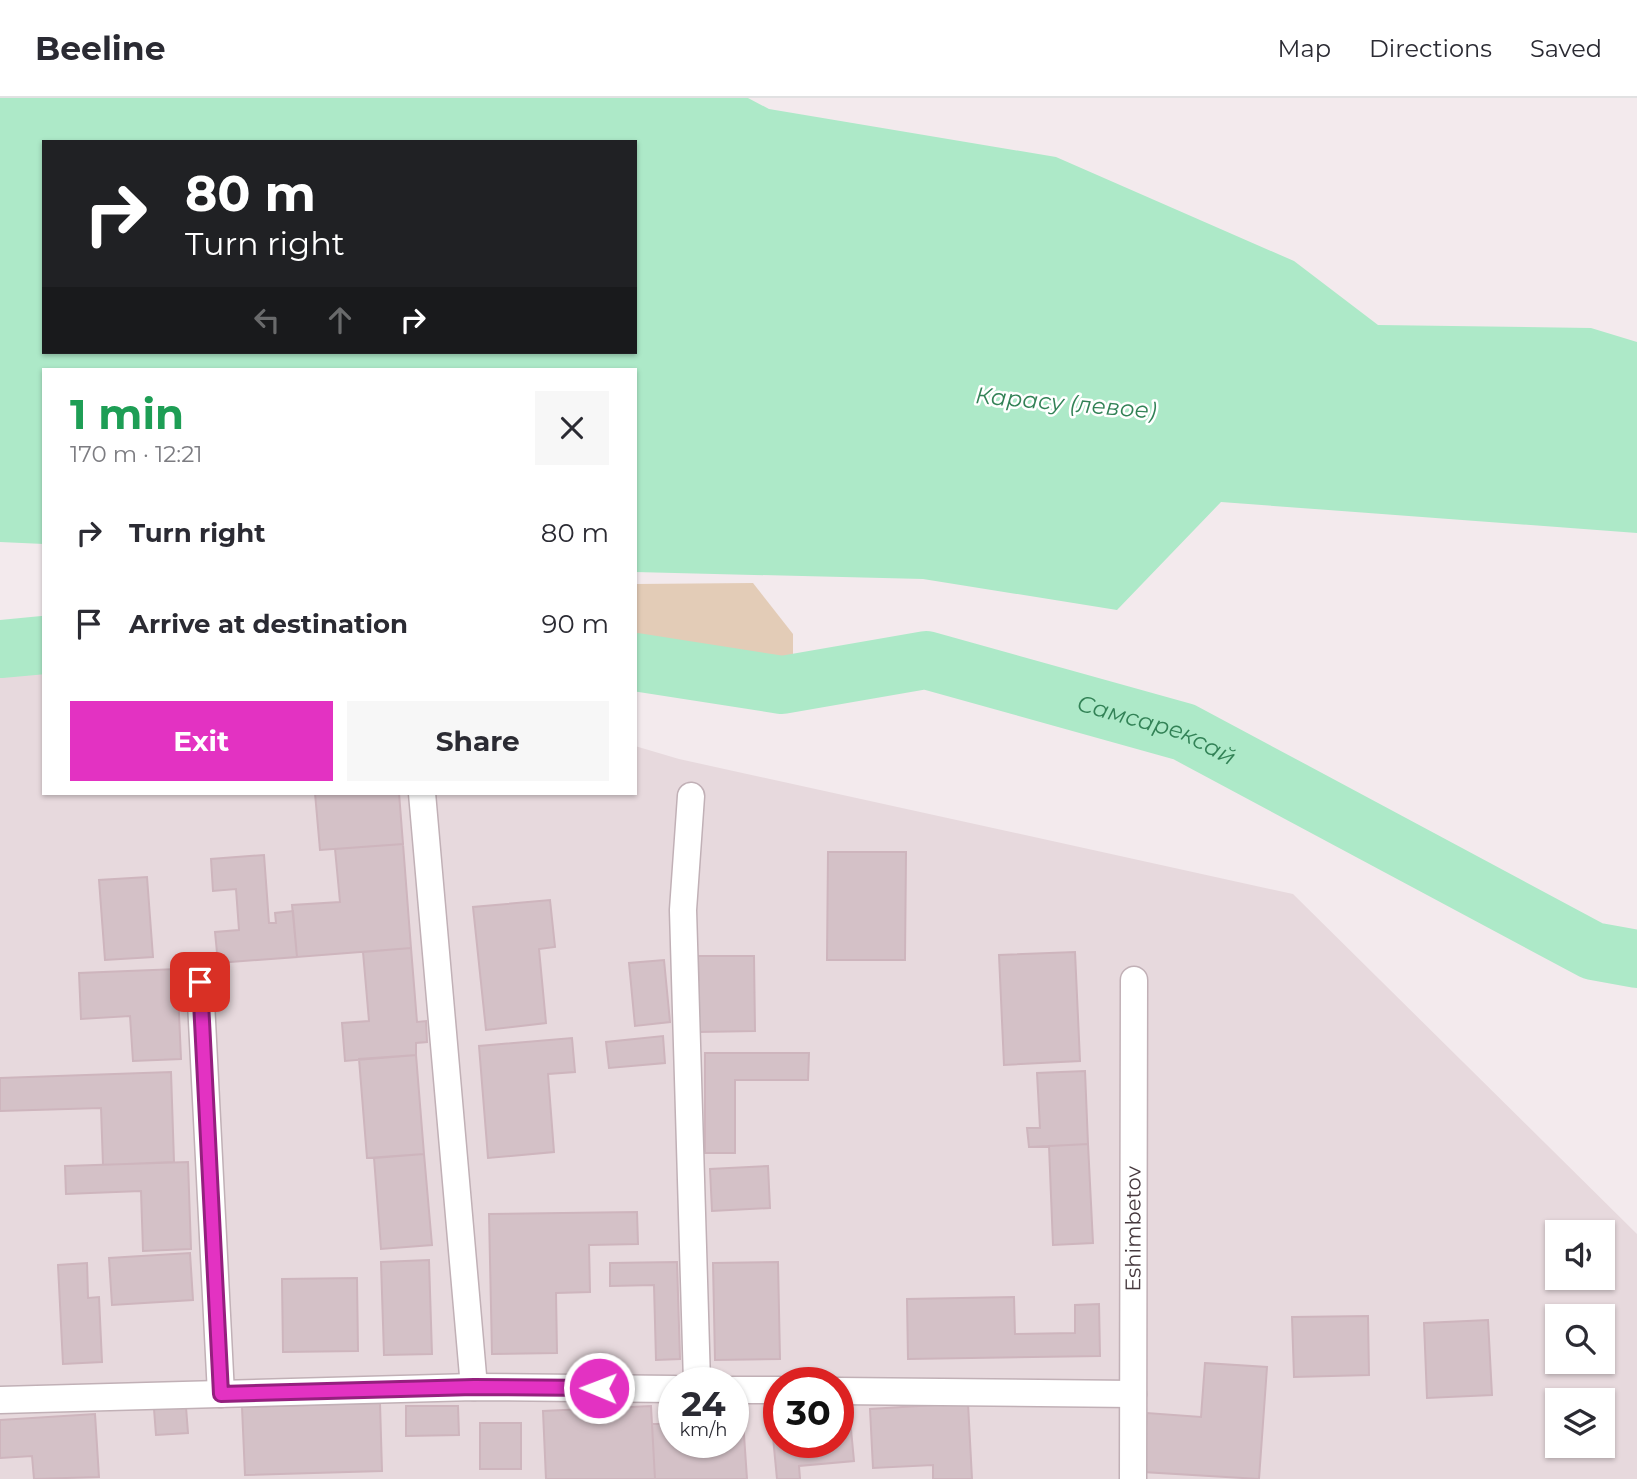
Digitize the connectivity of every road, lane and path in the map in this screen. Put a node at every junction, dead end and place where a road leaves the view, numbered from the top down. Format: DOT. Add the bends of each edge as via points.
graph roads {
  1 [pos="422,795"];
  2 [pos="691,796"];
  3 [pos="1134,979"];
  4 [pos="200,982"];
  5 [pos="697,1367"];
  6 [pos="474,1387"];
  7 [pos="658,1389"];
  8 [pos="854,1391"];
  9 [pos="221,1394"];
  10 [pos="1133,1394"];
  11 [pos="0,1400"];
  12 [pos="1133,1479"];
  1 -- 6 [label="street"];
  2 -- 5 [label="street" via="683,911"];
  3 -- 10 [label="street, Eshimbetov"];
  4 -- 9 [label="street"];
  6 -- 7 [label="street"];
  6 -- 9 [label="street"];
  8 -- 10 [label="street"];
  9 -- 11 [label="street"];
  10 -- 12 [label="street, Eshimbetov"];
}
